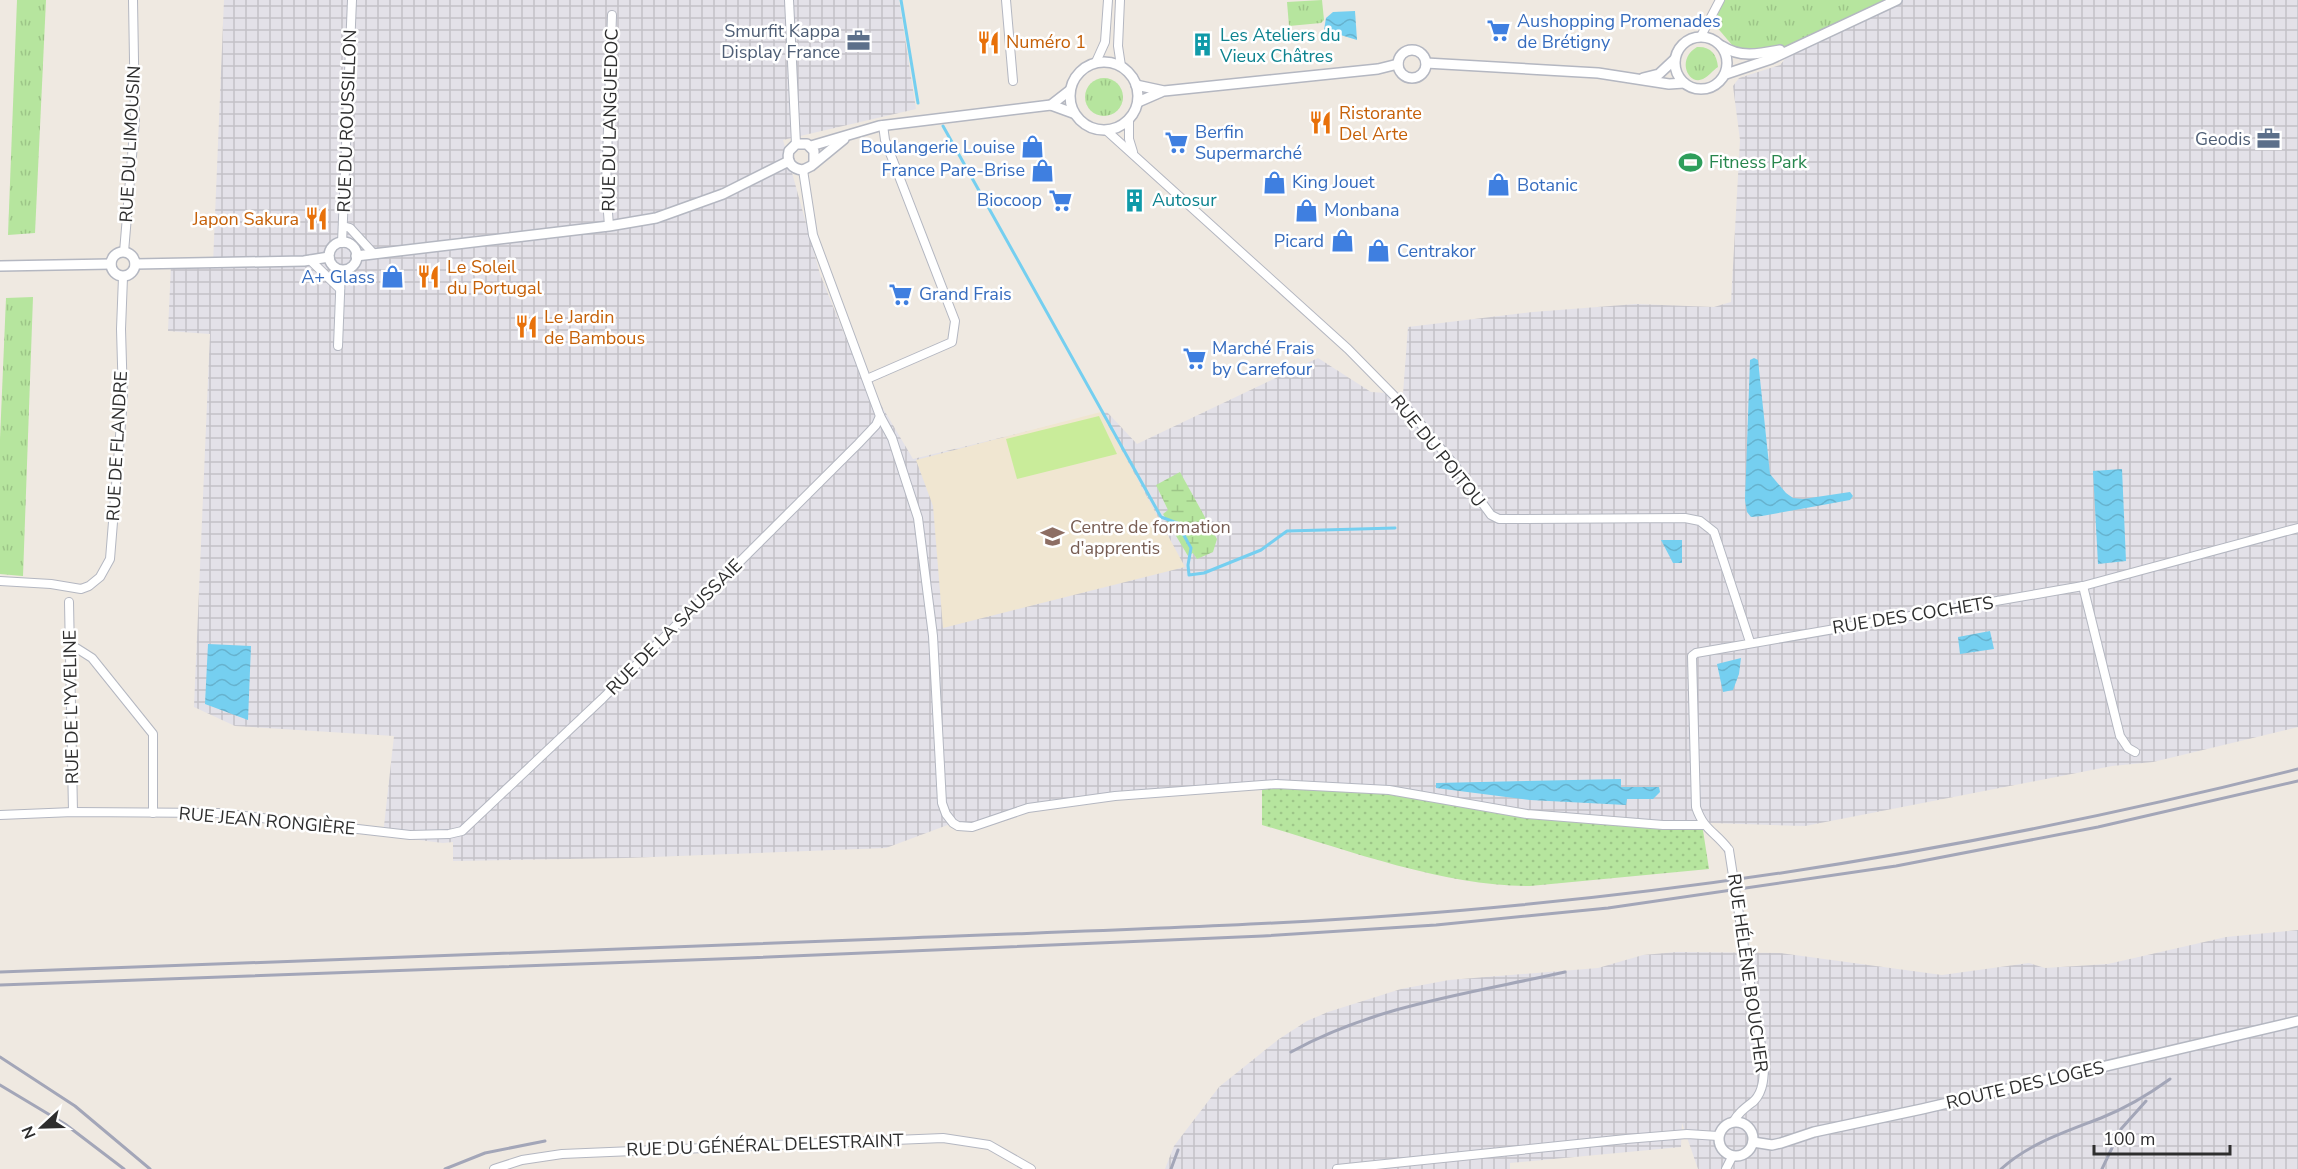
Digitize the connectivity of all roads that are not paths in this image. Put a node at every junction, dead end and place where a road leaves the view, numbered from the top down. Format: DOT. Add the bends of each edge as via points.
graph roads {
  1 [pos="133,0"];
  2 [pos="352,0"];
  3 [pos="789,0"];
  4 [pos="1006,0"];
  5 [pos="1108,0"];
  6 [pos="1120,0"];
  7 [pos="1720,0"];
  8 [pos="1897,0"];
  9 [pos="612,15"];
  10 [pos="1701,36"];
  11 [pos="1722,46"];
  12 [pos="1795,47"];
  13 [pos="1675,59"];
  14 [pos="1096,62"];
  15 [pos="1425,63"];
  16 [pos="1398,64"];
  17 [pos="1121,66"];
  18 [pos="1726,74"];
  19 [pos="1640,79"];
  20 [pos="1014,81"];
  21 [pos="1684,83"];
  22 [pos="1136,85"];
  23 [pos="1069,91"];
  24 [pos="1164,91"];
  25 [pos="1138,102"];
  26 [pos="1051,105"];
  27 [pos="1074,113"];
  28 [pos="1129,120"];
  29 [pos="883,125"];
  30 [pos="1107,131"];
  31 [pos="850,133"];
  32 [pos="796,144"];
  33 [pos="811,146"];
  34 [pos="1133,152"];
  35 [pos="789,161"];
  36 [pos="814,161"];
  37 [pos="803,170"];
  38 [pos="343,226"];
  39 [pos="609,226"];
  40 [pos="342,243"];
  41 [pos="124,252"];
  42 [pos="373,253"];
  43 [pos="356,256"];
  44 [pos="329,257"];
  45 [pos="310,260"];
  46 [pos="111,264"];
  47 [pos="135,264"];
  48 [pos="0,266"];
  49 [pos="341,270"];
  50 [pos="123,277"];
  51 [pos="340,289"];
  52 [pos="338,346"];
  53 [pos="867,379"];
  54 [pos="880,416"];
  55 [pos="2298,528"];
  56 [pos="0,581"];
  57 [pos="2083,586"];
  58 [pos="69,602"];
  59 [pos="1750,642"];
  60 [pos="70,644"];
  61 [pos="2135,752"];
  62 [pos="73,812"];
  63 [pos="153,813"];
  64 [pos="0,815"];
  65 [pos="1703,825"];
  66 [pos="462,831"];
  67 [pos="2298,1021"];
  68 [pos="1733,1122"];
  69 [pos="1718,1136"];
  70 [pos="1753,1142"];
  71 [pos="1732,1157"];
  72 [pos="495,1169"];
  73 [pos="1030,1169"];
  74 [pos="1337,1169"];
  75 [pos="1726,1169"];
  1 -- 41 [label="street, RUE DU LIMOUSIN" via="135,120"];
  2 -- 38 [label="street, RUE DU ROUSSILLON"];
  3 -- 32 [label="street"];
  4 -- 20 [label="street"];
  5 -- 14 [label="street" via="1105,42"];
  6 -- 17 [label="street"];
  7 -- 10 [label="street"];
  8 -- 12 [label="street"];
  9 -- 39 [label="street, RUE DU LANGUEDOC" via="606,186"];
  10 -- 11 [label="street"];
  10 -- 13 [label="street" via="1681,46"];
  11 -- 12 [label="street" via="1743,55"];
  11 -- 18 [label="street" via="1728,59"];
  12 -- 18 [label="street"];
  13 -- 19 [label="street" via="1659,74"];
  13 -- 21 [label="street" via="1676,72"];
  14 -- 17 [label="street"];
  14 -- 23 [label="street" via="1083,68"];
  15 -- 16 [label="street" via="1421,54 1410,50"];
  15 -- 16 [label="street" via="1420,75 1410,77"];
  15 -- 19 [label="street"];
  16 -- 24 [label="street"];
  17 -- 22 [label="street"];
  18 -- 21 [label="street" via="1707,89"];
  19 -- 21 [label="street"];
  22 -- 24 [label="street"];
  22 -- 25 [label="street"];
  23 -- 26 [label="street"];
  23 -- 27 [label="street"];
  24 -- 25 [label="street"];
  25 -- 28 [label="street"];
  26 -- 27 [label="street"];
  26 -- 29 [label="street"];
  27 -- 30 [label="street" via="1088,127"];
  28 -- 30 [label="street"];
  28 -- 34 [label="street"];
  29 -- 31 [label="street"];
  29 -- 53 [label="street" via="885,140 955,321 955,330 952,342"];
  30 -- 34 [label="street, RUE DU POITOU"];
  31 -- 33 [label="street"];
  31 -- 36 [label="street"];
  32 -- 33 [label="street"];
  32 -- 35 [label="street" via="789,151"];
  33 -- 36 [label="street"];
  34 -- 59 [label="street, RUE DU POITOU" via="1348,349 1435,441 1491,515 1499,519 1685,518 1707,525 1717,539"];
  35 -- 37 [label="street"];
  35 -- 39 [label="street" via="679,211"];
  36 -- 37 [label="street"];
  37 -- 53 [label="street" via="813,234"];
  38 -- 40 [label="street, RUE DU ROUSSILLON"];
  38 -- 42 [label="street" via="350,228"];
  39 -- 42 [label="street"];
  40 -- 43 [label="street" via="352,246"];
  40 -- 44 [label="street" via="333,247"];
  41 -- 46 [label="street" via="115,255"];
  41 -- 47 [label="street"];
  42 -- 43 [label="street"];
  43 -- 49 [label="street" via="352,266"];
  44 -- 45 [label="street"];
  44 -- 49 [label="street" via="333,266"];
  45 -- 47 [label="street"];
  45 -- 51 [label="street"];
  46 -- 48 [label="street"];
  46 -- 50 [label="street" via="113,271"];
  47 -- 50 [label="street" via="133,271"];
  49 -- 51 [label="street"];
  50 -- 56 [label="street, RUE DE FLANDRE" via="123,399 110,559 105,571 81,589"];
  51 -- 52 [label="street"];
  53 -- 54 [label="street"];
  54 -- 65 [label="street" via="892,438 918,518 933,636 942,803 947,817 958,826 982,825 1028,808 1115,796 1276,784 1380,789 1527,814"];
  54 -- 66 [label="street, RUE DE LA SAUSSAIE" via="858,444 649,652"];
  55 -- 57 [label="street, RUE DES COCHETS"];
  57 -- 59 [label="street, RUE DES COCHETS"];
  57 -- 61 [label="street" via="2120,736"];
  58 -- 60 [label="street, RUE DE L'YVELINE"];
  59 -- 65 [label="street, RUE DES COCHETS" via="1692,656 1695,799"];
  60 -- 62 [label="street, RUE DE L'YVELINE"];
  60 -- 63 [label="street" via="92,658 153,734"];
  62 -- 63 [label="street, RUE JEAN RONGIÈRE"];
  62 -- 64 [label="street, RUE JEAN RONGIÈRE"];
  63 -- 66 [label="street, RUE JEAN RONGIÈRE" via="218,813 410,835"];
  65 -- 68 [label="street, RUE HÉLÈNE BOUCHER, bridge" via="1729,850 1764,1062 1759,1094 1739,1111"];
  67 -- 70 [label="street, ROUTE DES LOGES" via="1814,1131 1781,1143"];
  68 -- 69 [label="street"];
  68 -- 70 [label="street" via="1750,1130"];
  69 -- 71 [label="street" via="1722,1151"];
  69 -- 74 [label="street" via="1626,1138"];
  70 -- 71 [label="street" via="1748,1151"];
  71 -- 75 [label="street"];
  72 -- 73 [label="street, RUE DU GÉNÉRAL DELESTRAINT" via="562,1154 943,1138 989,1145"];
}
